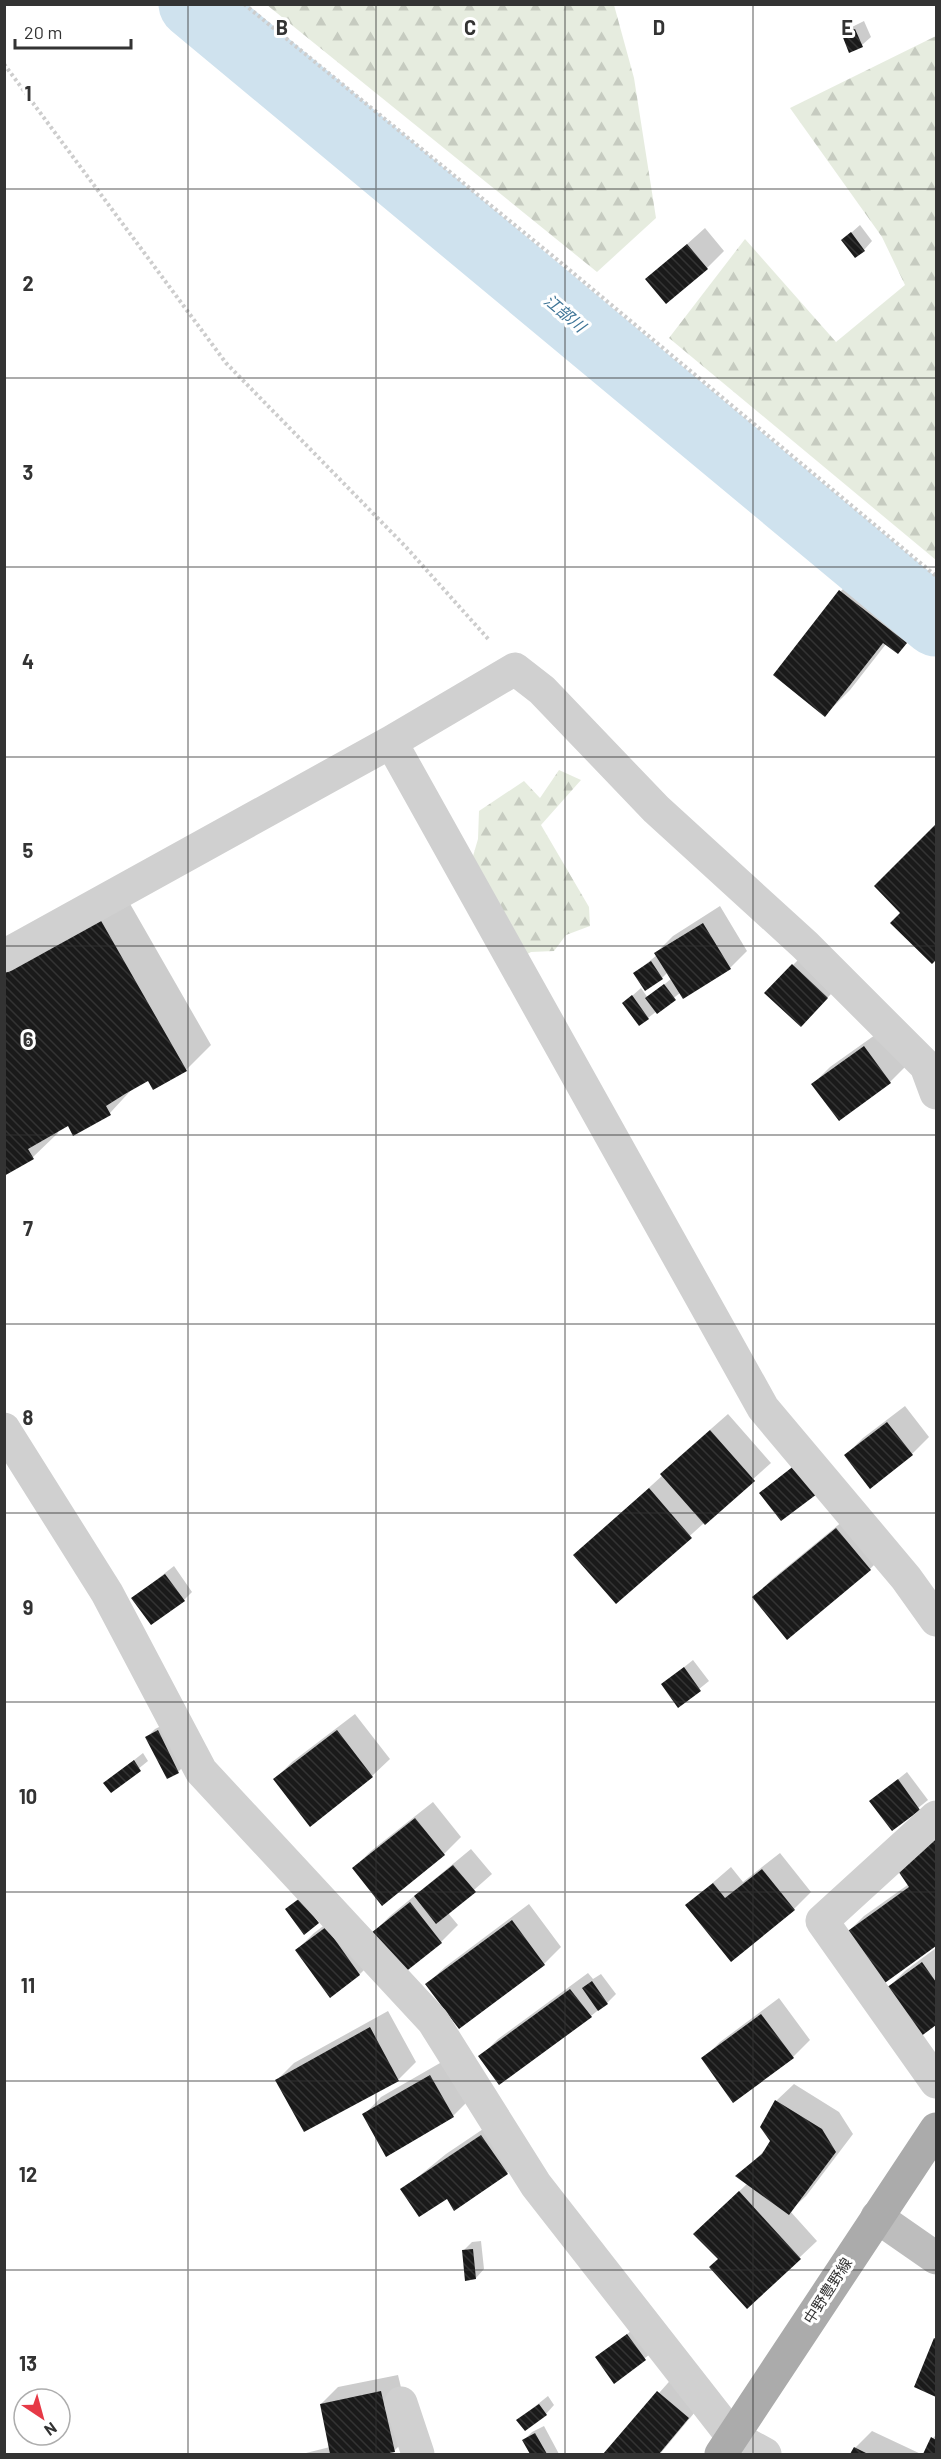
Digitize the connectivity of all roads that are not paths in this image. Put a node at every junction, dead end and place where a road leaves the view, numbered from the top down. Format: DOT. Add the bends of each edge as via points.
graph roads {
  1 [pos="391,742"];
  2 [pos="4,956"];
  3 [pos="936,1093"];
  4 [pos="4,1429"];
  5 [pos="936,1620"];
  6 [pos="936,1817"];
  7 [pos="936,2082"];
  8 [pos="936,2129"];
  9 [pos="877,2217"];
  10 [pos="936,2258"];
  11 [pos="401,2403"];
  12 [pos="727,2445"];
  13 [pos="418,2454"];
  14 [pos="765,2454"];
  1 -- 2 [label="street"];
  1 -- 3 [label="street" via="515,669 542,690 656,808 805,945 926,1066"];
  1 -- 5 [label="street" via="763,1408 906,1578"];
  4 -- 12 [label="street" via="106,1593 201,1771 433,2021 536,2185"];
  6 -- 7 [label="street" via="822,1921"];
  8 -- 9 [label="main road, 中野豊野線"];
  9 -- 10 [label="street"];
  9 -- 12 [label="main road, 中野豊野線"];
  11 -- 13 [label="street"];
  12 -- 14 [label="street"];
}
